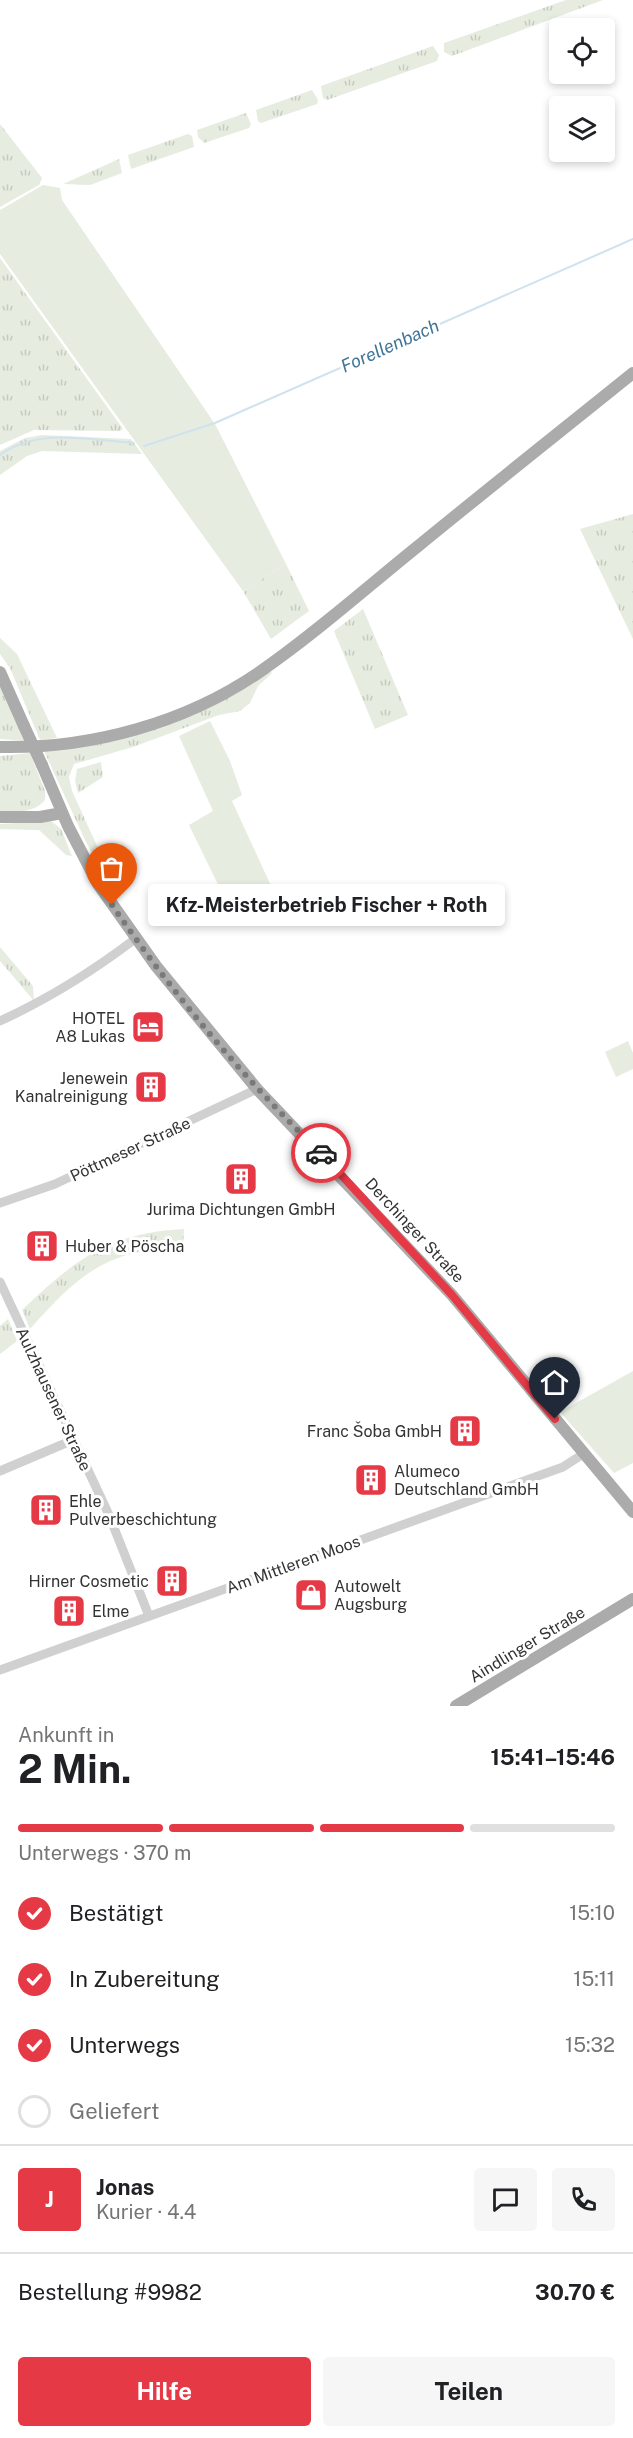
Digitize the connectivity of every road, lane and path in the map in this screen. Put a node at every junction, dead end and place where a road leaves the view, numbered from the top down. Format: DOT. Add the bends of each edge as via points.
graph roads {
  1 [pos="633,373"];
  2 [pos="0,672"];
  3 [pos="0,747"];
  4 [pos="60,808"];
  5 [pos="0,817"];
  6 [pos="135,939"];
  7 [pos="0,1021"];
  8 [pos="257,1089"];
  9 [pos="0,1203"];
  10 [pos="0,1282"];
  11 [pos="73,1440"];
  12 [pos="583,1454"];
  13 [pos="0,1471"];
  14 [pos="633,1512"];
  15 [pos="633,1599"];
  16 [pos="633,1604"];
  17 [pos="615,1611"];
  18 [pos="149,1616"];
  19 [pos="0,1670"];
  20 [pos="456,1706"];
  1 -- 3 [label="main road" via="261,672 216,698 124,733 59,745"];
  2 -- 4 [label="main road, Derchinger Straße, bridge"];
  4 -- 5 [label="main road" via="25,817"];
  4 -- 6 [label="main road, Derchinger Straße" via="98,884"];
  6 -- 7 [label="street" via="88,973"];
  6 -- 8 [label="main road, Derchinger Straße"];
  8 -- 9 [label="street, Pöttmeser Straße" via="55,1184"];
  8 -- 12 [label="main road, Derchinger Straße" via="452,1295"];
  10 -- 11 [label="street, Aulzhausener Straße"];
  11 -- 13 [label="street"];
  11 -- 18 [label="street, Aulzhausener Straße" via="131,1566"];
  12 -- 14 [label="main road, Derchinger Straße"];
  12 -- 18 [label="street, Am Mittleren Moos" via="563,1467"];
  15 -- 17 [label="main road, Aindlinger Straße"];
  16 -- 17 [label="main road, Aindlinger Straße"];
  17 -- 20 [label="main road, Aindlinger Straße"];
  18 -- 19 [label="street, Am Mittleren Moos"];
}
